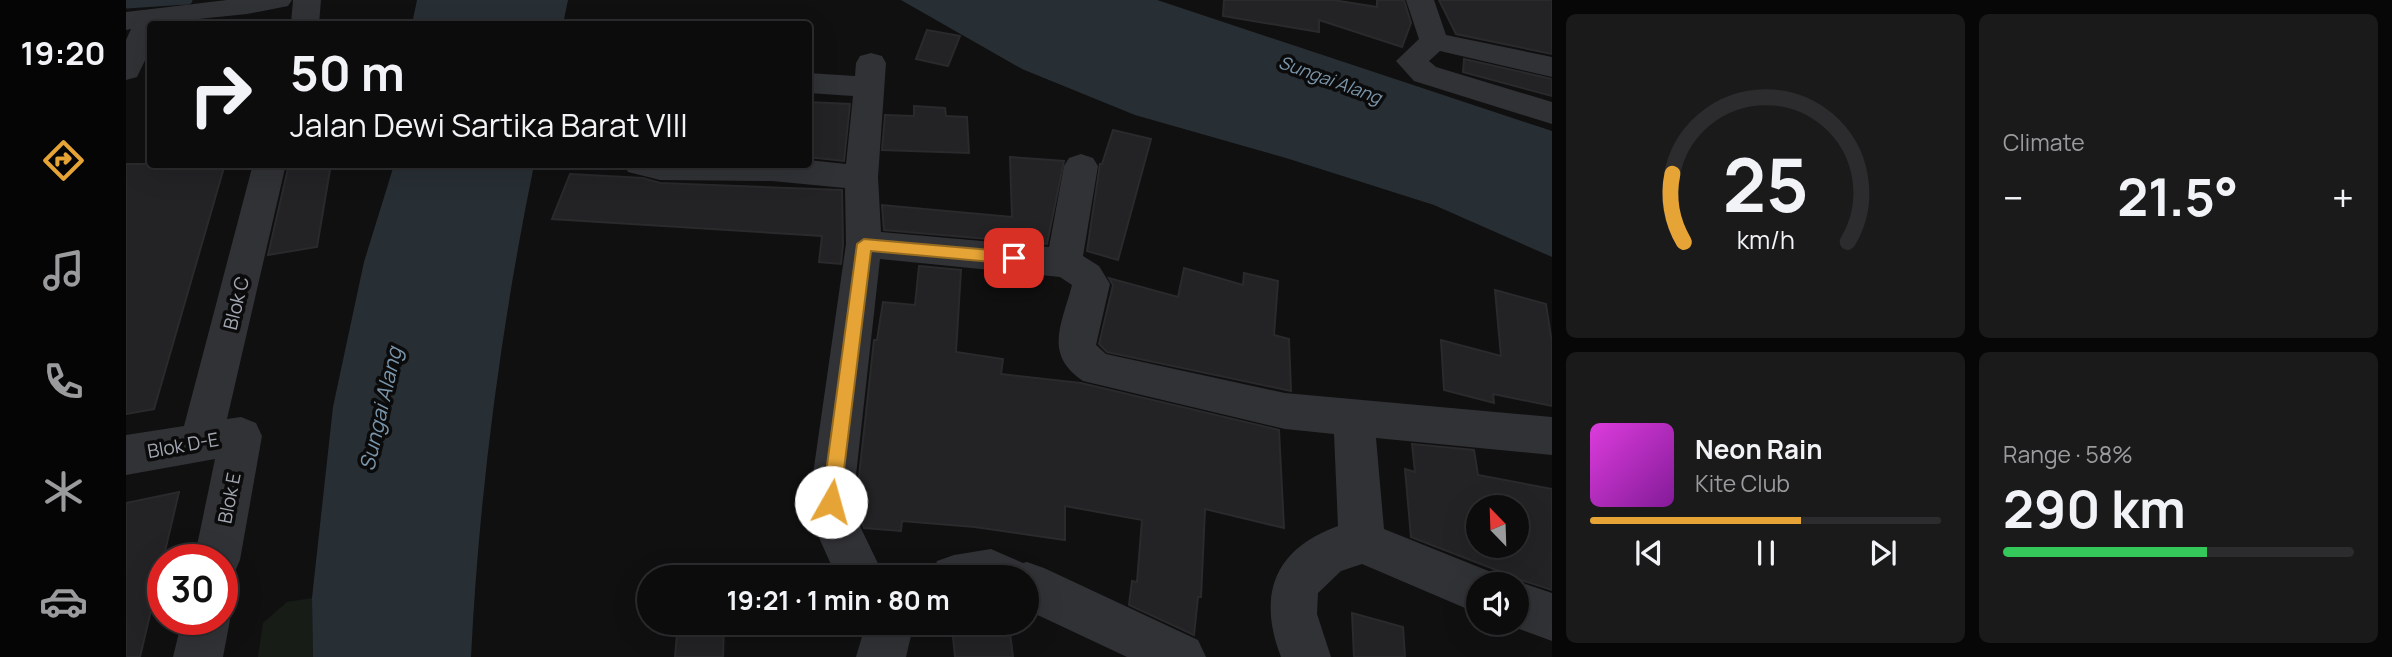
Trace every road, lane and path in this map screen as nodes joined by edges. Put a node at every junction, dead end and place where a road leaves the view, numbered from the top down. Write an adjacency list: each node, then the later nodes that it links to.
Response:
1 (278, 0): 4 (street)
2 (307, 0): 5 (street)
3 (1413, 2): 6 (street)
4 (139, 20): 8 (street)
5 (304, 21)
6 (1434, 41): 7 (street); 10 (street)
7 (1552, 66)
8 (126, 70)
9 (812, 82): 14 (street)
10 (1552, 113)
11 (1081, 166): 16 (street)
12 (269, 168): 19 (street, Blok C)
13 (660, 168): 14 (street)
14 (861, 177): 15 (street)
15 (864, 244): 16 (street); 23 (street)
16 (1064, 263): 17 (street)
17 (1354, 417): 18 (street); 21 (street)
18 (1552, 436)
19 (221, 439): 20 (street, Blok D-E); 22 (street, Blok E)
20 (126, 455)
21 (1362, 542): 24 (street); 33 (street)
22 (218, 544)
23 (856, 565)
24 (1466, 586)
25 (1039, 591): 32 (street)
26 (1529, 609): 27 (street)
27 (1552, 617)
28 (203, 635): 30 (street)
29 (887, 635): 31 (street)
30 (198, 657)
31 (881, 657)
32 (1181, 657)
33 (1306, 657)

